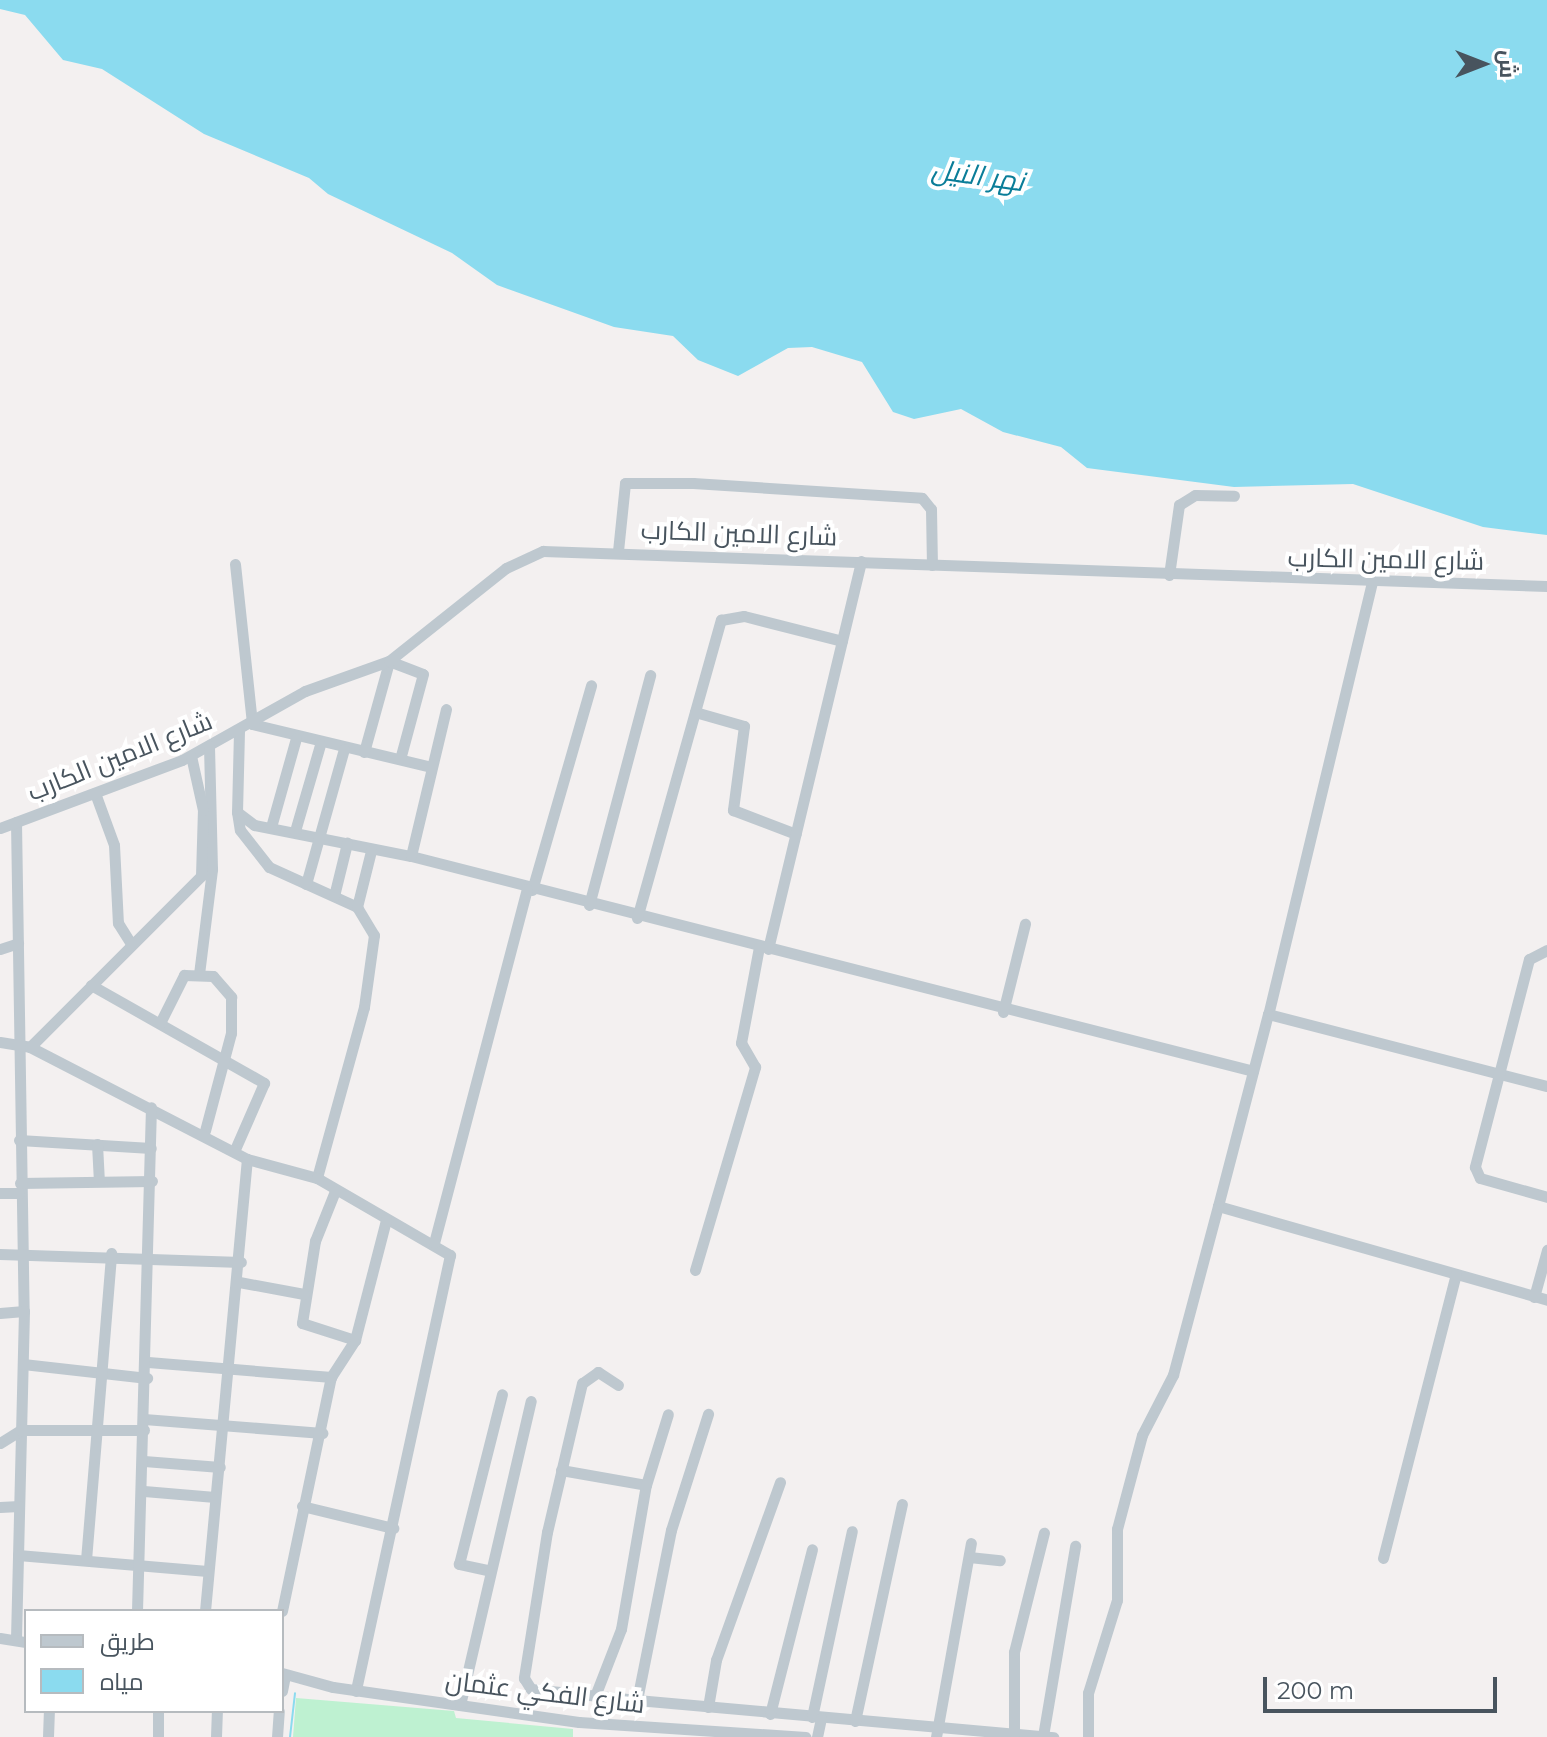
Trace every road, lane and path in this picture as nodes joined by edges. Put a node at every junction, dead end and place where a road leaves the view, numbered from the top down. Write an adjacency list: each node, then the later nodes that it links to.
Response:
1 (1234, 496): 6 (street)
2 (618, 551): 3 (street, شارع الامين الكارب); 5 (street); 10 (street, شارع الامين الكارب)
3 (861, 561): 5 (street, شارع الامين الكارب); 9 (street)
4 (235, 564): 15 (street)
5 (932, 565): 6 (street, شارع الامين الكارب)
6 (1169, 575): 7 (street, شارع الامين الكارب)
7 (1372, 582): 8 (street, شارع الامين الكارب); 51 (street)
8 (1547, 586)
9 (842, 641): 14 (street); 31 (street)
10 (389, 662): 15 (street, شارع الامين الكارب); 21 (street); 23 (street)
11 (650, 675): 39 (street)
12 (591, 685): 37 (street)
13 (446, 709): 24 (street)
14 (695, 712): 31 (street); 41 (street)
15 (252, 724): 16 (street, شارع الامين الكارب); 17 (street)
16 (239, 731): 19 (street, شارع الامين الكارب); 26 (street)
17 (296, 738): 18 (street); 28 (street)
18 (320, 745): 20 (street); 30 (street)
19 (209, 746): 22 (street, شارع الامين الكارب); 48 (street)
20 (344, 749): 21 (street); 32 (street)
21 (364, 752): 23 (street)
22 (191, 756): 25 (street, شارع الامين الكارب); 44 (street)
23 (400, 759): 24 (street)
24 (431, 767): 35 (street)
25 (95, 793): 27 (street, شارع الامين الكارب); 44 (street)
26 (237, 812): 28 (street); 36 (street)
27 (16, 822): 29 (street, شارع الامين الكارب); 43 (street)
28 (271, 827): 30 (street)
29 (0, 828)
30 (295, 831): 32 (street)
31 (796, 834): 45 (street)
32 (320, 836): 33 (street); 36 (street)
33 (347, 843): 34 (street); 38 (street)
34 (371, 851): 35 (street); 40 (street)
35 (411, 856): 37 (street)
36 (306, 884): 38 (street)
37 (530, 890): 39 (street); 75 (street)
38 (334, 896): 40 (street)
39 (589, 905): 41 (street)
40 (357, 907): 66 (street)
41 (637, 918): 45 (street)
42 (1025, 924): 50 (street)
43 (18, 943): 46 (street); 54 (street)
44 (131, 944): 49 (street)
45 (764, 948): 50 (street); 82 (street)
46 (0, 949)
47 (1547, 950): 57 (street)
48 (199, 974): 52 (street); 55 (street)
49 (91, 985): 52 (street); 54 (street)
50 (1003, 1012): 56 (street)
51 (1268, 1014): 56 (street); 57 (street)
52 (160, 1023): 55 (street)
53 (0, 1042): 54 (street)
54 (25, 1045): 59 (street); 61 (street)
55 (222, 1057): 60 (street); 63 (street)
56 (1253, 1071): 73 (street)
57 (1497, 1073): 58 (street); 72 (street)
58 (1547, 1086)
59 (151, 1107): 60 (street); 64 (street)
60 (205, 1131): 63 (street)
61 (19, 1140): 62 (street); 69 (street)
62 (97, 1144): 64 (street); 67 (street)
63 (236, 1147): 65 (street)
64 (151, 1148): 68 (street)
65 (247, 1159): 66 (street); 81 (street)
66 (317, 1178): 70 (street)
67 (99, 1181): 68 (street); 69 (street)
68 (152, 1181): 80 (street)
69 (20, 1188): 71 (street); 77 (street)
70 (335, 1191): 74 (street); 85 (street)
71 (0, 1193)
72 (1547, 1197)
73 (1218, 1206): 83 (street); 166 (street)
74 (386, 1220): 75 (street); 90 (street)
75 (434, 1243): 119 (street)
76 (1547, 1250): 86 (street)
77 (22, 1253): 78 (street); 79 (street); 88 (street)
78 (111, 1253): 80 (street); 94 (street)
79 (0, 1254)
80 (152, 1256): 81 (street); 91 (street)
81 (241, 1262): 84 (street)
82 (695, 1270)
83 (1456, 1274): 86 (street); 127 (street)
84 (239, 1282): 85 (street); 93 (street)
85 (304, 1294): 90 (street)
86 (1534, 1297): 87 (street)
87 (1547, 1300)
88 (24, 1311): 89 (street); 92 (street)
89 (0, 1313)
90 (355, 1340): 95 (street)
91 (148, 1362): 93 (street); 96 (street)
92 (23, 1364): 94 (street); 105 (street)
93 (229, 1369): 95 (street); 103 (street)
94 (99, 1374): 96 (street); 104 (street)
95 (331, 1377): 106 (street)
96 (147, 1378): 102 (street)
97 (618, 1385): 110 (street)
98 (502, 1394): 131 (street)
99 (531, 1401): 131 (street)
100 (668, 1414): 112 (street)
101 (708, 1414): 141 (street)
102 (144, 1425): 103 (street); 104 (street); 108 (street)
103 (224, 1426): 106 (street); 109 (street)
104 (92, 1429): 105 (street); 128 (street)
105 (21, 1430): 107 (street); 116 (street)
106 (322, 1433): 117 (street)
107 (0, 1443)
108 (144, 1461): 109 (street); 113 (street)
109 (220, 1467): 114 (street)
110 (561, 1470): 112 (street); 140 (street)
111 (780, 1482): 143 (street)
112 (646, 1485): 140 (street)
113 (144, 1491): 114 (street); 130 (street)
114 (215, 1497): 132 (street)
115 (902, 1504): 150 (street)
116 (19, 1506): 118 (street); 125 (street)
117 (302, 1506): 119 (street); 135 (street)
118 (0, 1507)
119 (393, 1528): 139 (street)
120 (852, 1531): 149 (street)
121 (1044, 1533): 155 (street)
122 (971, 1543): 126 (street)
123 (1075, 1546): 158 (street)
124 (812, 1549): 148 (street)
125 (18, 1555): 128 (street); 137 (street)
126 (969, 1557): 129 (street); 153 (street)
127 (1383, 1558)
128 (86, 1560): 130 (street)
129 (1000, 1560)
130 (140, 1565): 132 (street); 133 (street)
131 (487, 1570): 142 (street)
132 (207, 1571): 134 (street)
133 (137, 1609)
134 (205, 1609)
135 (282, 1609)
136 (0, 1638): 137 (street)
137 (21, 1641)
138 (284, 1674): 139 (street, شارع الفكي عثمان)
139 (356, 1691): 142 (street, شارع الفكي عثمان)
140 (595, 1696): 141 (street)
141 (637, 1700): 143 (street)
142 (460, 1705): 151 (street, شارع الفكي عثمان)
143 (708, 1707): 148 (street)
144 (49, 1713): 159 (street)
145 (158, 1713): 160 (street)
146 (217, 1713): 157 (street)
147 (279, 1713): 161 (street)
148 (770, 1714): 149 (street)
149 (816, 1718): 150 (street); 164 (street)
150 (855, 1721): 153 (street)
151 (579, 1722): 152 (street, شارع الفكي عثمان); 162 (street)
152 (624, 1732): 154 (street, شارع الفكي عثمان)
153 (937, 1732): 155 (street)
154 (660, 1733): 156 (street, شارع الفكي عثمان)
155 (1014, 1733): 158 (street)
156 (743, 1735): 163 (street, شارع الفكي عثمان)
157 (214, 1736)
158 (1043, 1736): 165 (street)
159 (48, 1737)
160 (158, 1737)
161 (277, 1737)
162 (579, 1737)
163 (806, 1737)
164 (817, 1737)
165 (1053, 1737)
166 (1088, 1737)

